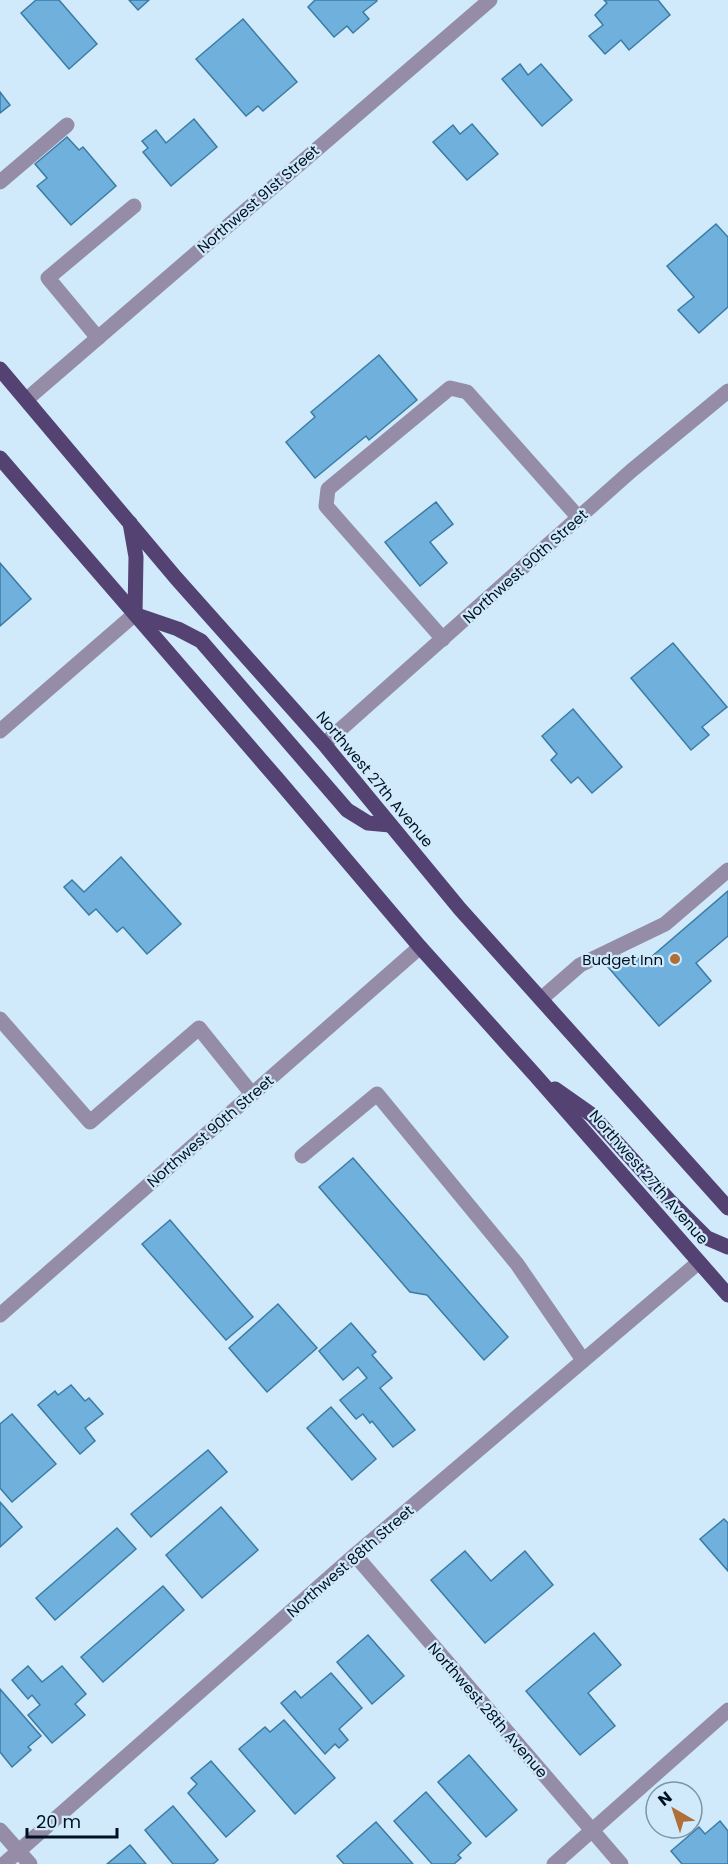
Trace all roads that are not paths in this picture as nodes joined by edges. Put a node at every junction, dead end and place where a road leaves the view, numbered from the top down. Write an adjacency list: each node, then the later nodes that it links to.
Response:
1 (490, 0): 5 (street, Northwest 91st Street)
2 (67, 125): 3 (street)
3 (0, 183)
4 (134, 206): 5 (street)
5 (98, 338): 8 (street, Northwest 91st Street)
6 (0, 369): 8 (main road, Northwest 27th Avenue)
7 (728, 391): 10 (street, Northwest 90th Street)
8 (27, 399): 11 (main road, Northwest 27th Avenue)
9 (0, 458): 12 (main road, Northwest 27th Avenue)
10 (579, 518): 13 (street, Northwest 90th Street); 13 (street)
11 (130, 523): 12 (main road); 15 (main road, Northwest 27th Avenue)
12 (135, 614): 14 (street); 16 (main road); 18 (main road, Northwest 27th Avenue)
13 (443, 639): 15 (street, Northwest 90th Street)
14 (0, 731)
15 (324, 744): 16 (main road, Northwest 27th Avenue)
16 (390, 825): 19 (main road, Northwest 27th Avenue)
17 (728, 870): 19 (street)
18 (420, 947): 21 (main road, Northwest 27th Avenue); 22 (street, Northwest 90th Street)
19 (541, 999): 24 (main road, Northwest 27th Avenue)
20 (0, 1019): 22 (street)
21 (535, 1075): 25 (main road); 26 (main road, Northwest 27th Avenue)
22 (252, 1094): 28 (street, Northwest 90th Street)
23 (302, 1156): 29 (street)
24 (728, 1208)
25 (728, 1247)
26 (699, 1262): 27 (main road, Northwest 27th Avenue); 29 (street, Northwest 88th Street)
27 (728, 1295)
28 (0, 1315)
29 (583, 1360): 30 (street, Northwest 88th Street)
30 (356, 1555): 33 (street, Northwest 28th Avenue); 34 (street, Northwest 88th Street)
31 (728, 1710): 33 (street)
32 (0, 1830): 34 (street)
33 (592, 1830): 37 (street); 38 (street, Northwest 28th Avenue)
34 (19, 1851): 35 (street, Northwest 88th Street); 36 (street)
35 (4, 1864)
36 (30, 1864)
37 (554, 1864)
38 (621, 1864)

